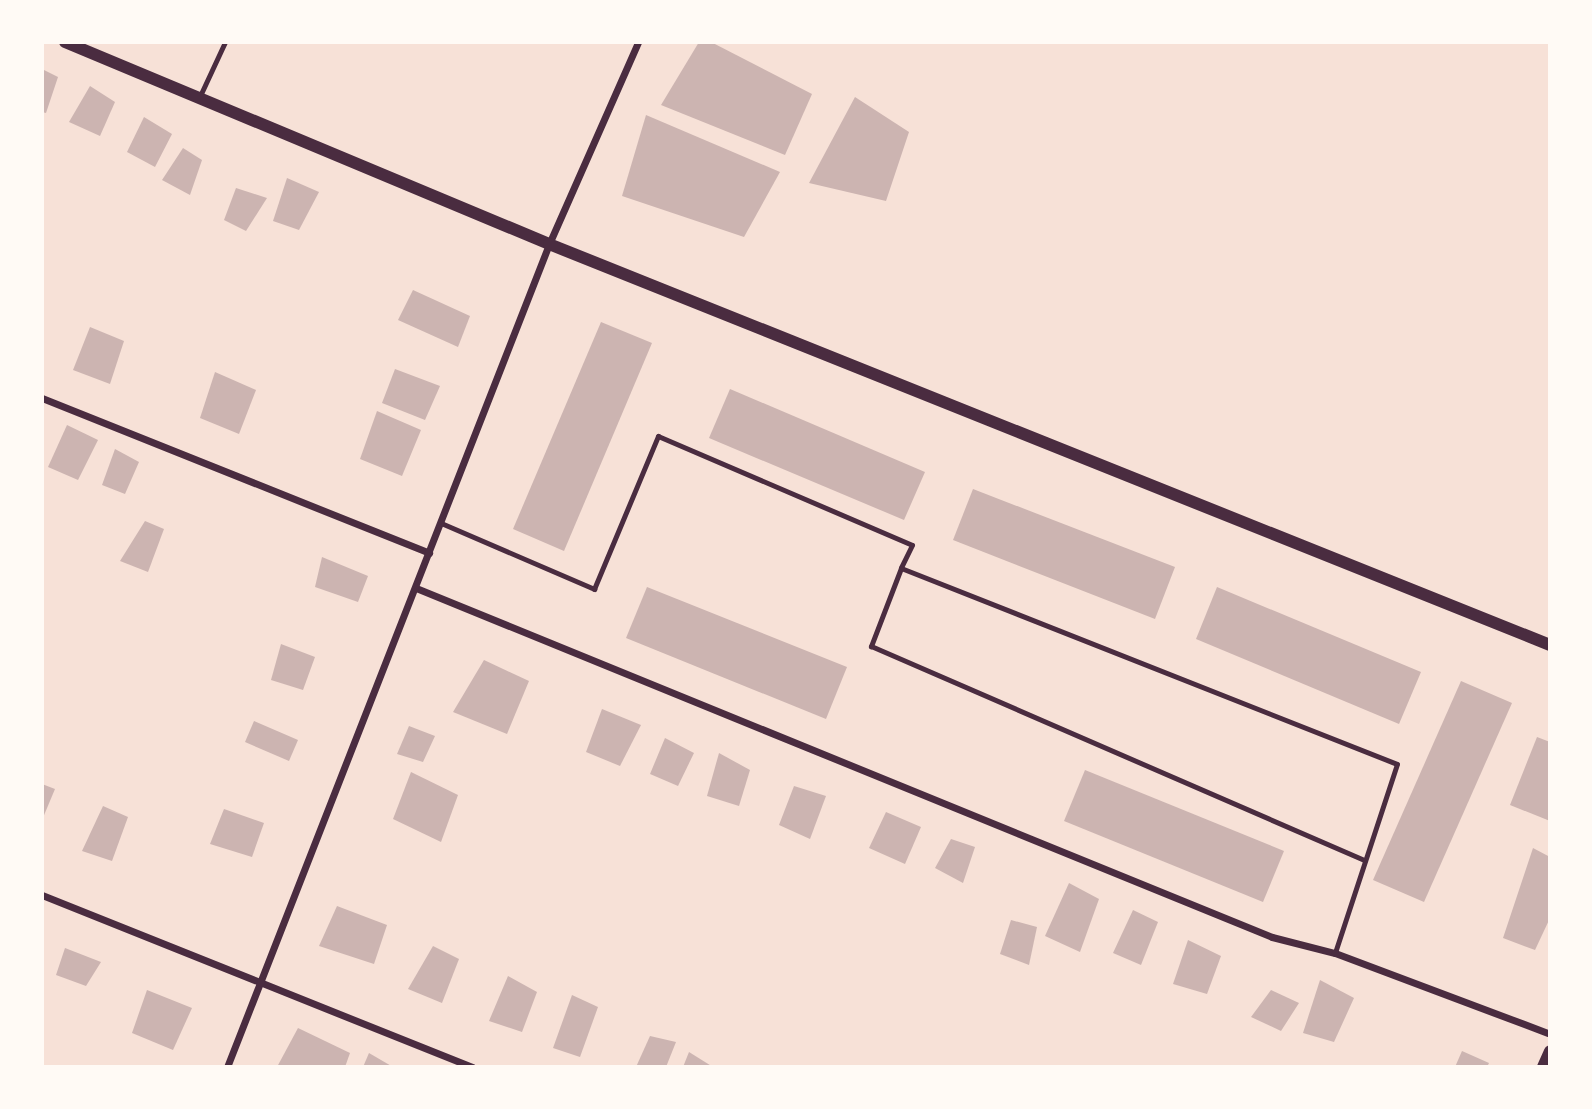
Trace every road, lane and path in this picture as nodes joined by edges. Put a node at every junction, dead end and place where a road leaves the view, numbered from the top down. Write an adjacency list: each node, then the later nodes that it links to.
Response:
1 (65, 42): 4 (street)
2 (225, 42): 4 (lane)
3 (638, 42): 5 (street)
4 (200, 98): 5 (street)
5 (549, 244): 7 (street); 11 (street)
6 (42, 398): 8 (street)
7 (441, 523): 8 (street); 9 (lane)
8 (429, 553): 10 (street)
9 (901, 568): 12 (lane); 12 (lane)
10 (416, 589): 14 (street); 15 (street)
11 (1550, 645)
12 (1364, 860): 14 (lane)
13 (42, 895): 15 (street)
14 (1335, 953): 16 (street)
15 (258, 981): 18 (street); 19 (street)
16 (1550, 1034)
17 (1550, 1051): 20 (street)
18 (227, 1067)
19 (473, 1067)
20 (1543, 1067)

